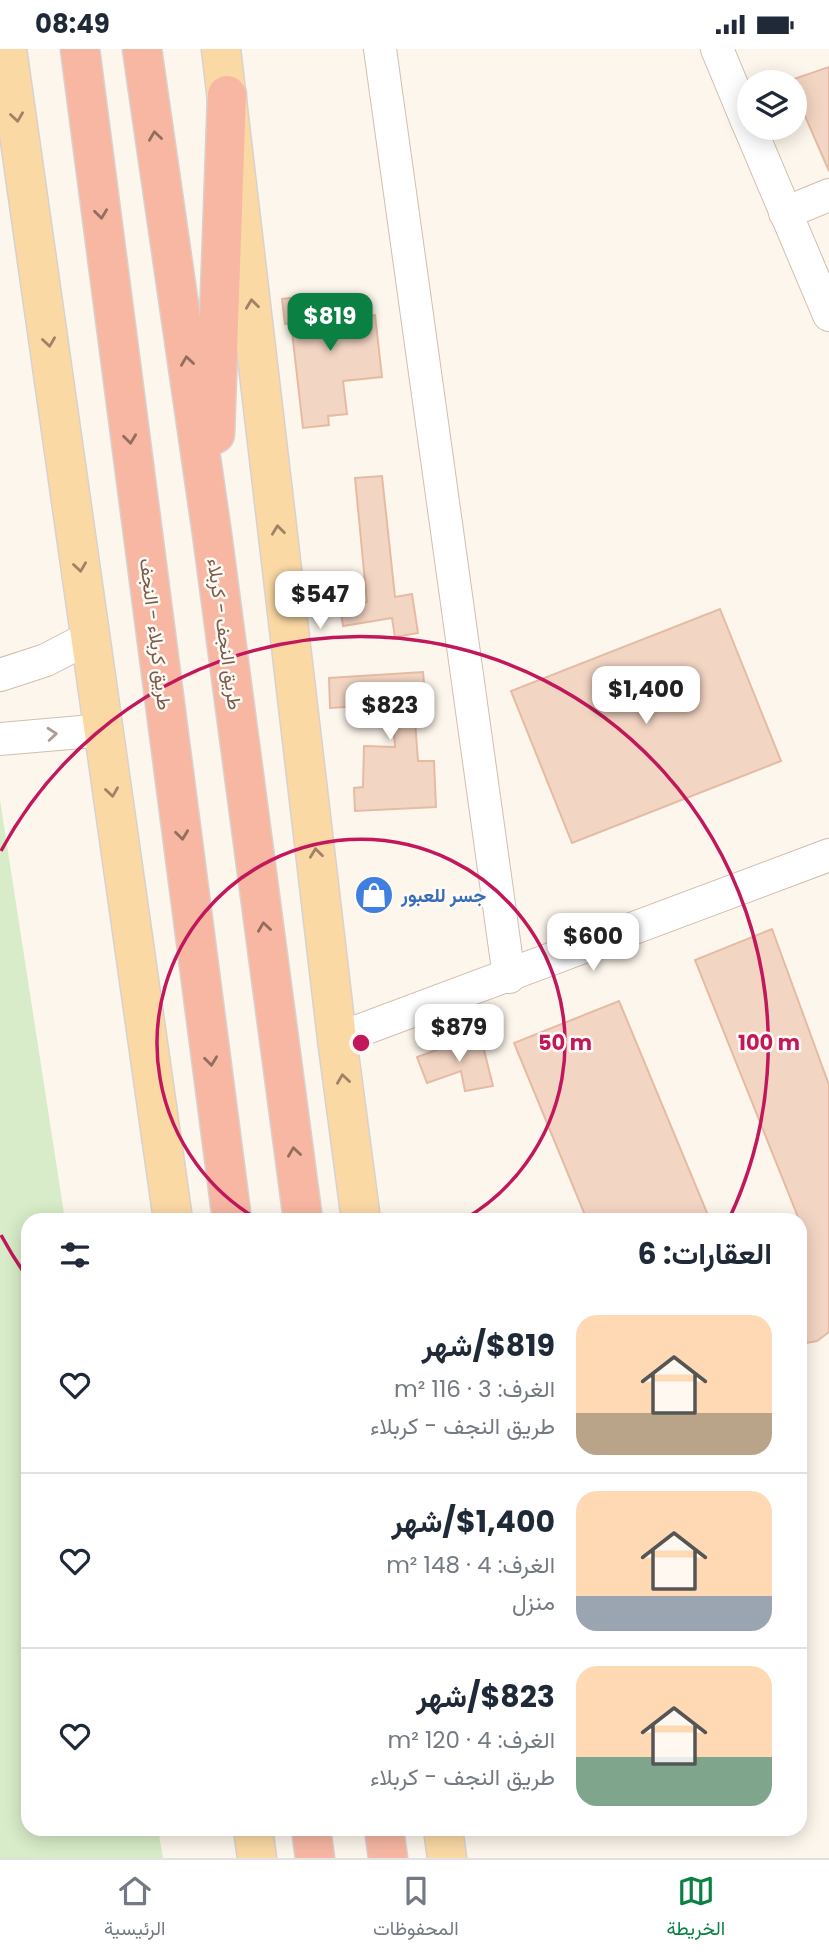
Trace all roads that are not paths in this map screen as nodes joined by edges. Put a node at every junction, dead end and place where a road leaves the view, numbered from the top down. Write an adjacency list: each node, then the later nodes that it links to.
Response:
1 (7, 49): 14 (main road, one-way to 14)
2 (80, 49): 22 (highway, طريق کربلاء - النجف, one-way to 22)
3 (142, 49): 13 (highway, طريق النجف - کربلاء, one-way to 3)
4 (221, 49): 7 (main road)
5 (380, 49): 19 (street)
6 (717, 49): 8 (street)
7 (227, 95): 13 (highway); 20 (main road, one-way to 7)
8 (737, 98)
9 (755, 140): 11 (street)
10 (829, 195): 11 (street)
11 (785, 212): 12 (street)
12 (829, 315)
13 (212, 534): 23 (highway, طريق النجف - کربلاء, one-way to 13)
14 (90, 637): 15 (street); 16 (main road)
15 (0, 675)
16 (104, 730): 17 (street, one-way to 16); 21 (main road, one-way to 21)
17 (0, 739)
18 (827, 863): 19 (street)
19 (509, 977): 20 (street)
20 (337, 1039): 24 (main road, one-way to 20)
21 (172, 1213)
22 (231, 1213)
23 (302, 1213)
24 (360, 1213)
25 (254, 1836): 29 (main road)
26 (312, 1836): 30 (highway)
27 (385, 1836): 31 (highway)
28 (444, 1836): 32 (main road)
29 (257, 1858)
30 (315, 1858)
31 (388, 1858)
32 (447, 1858)

